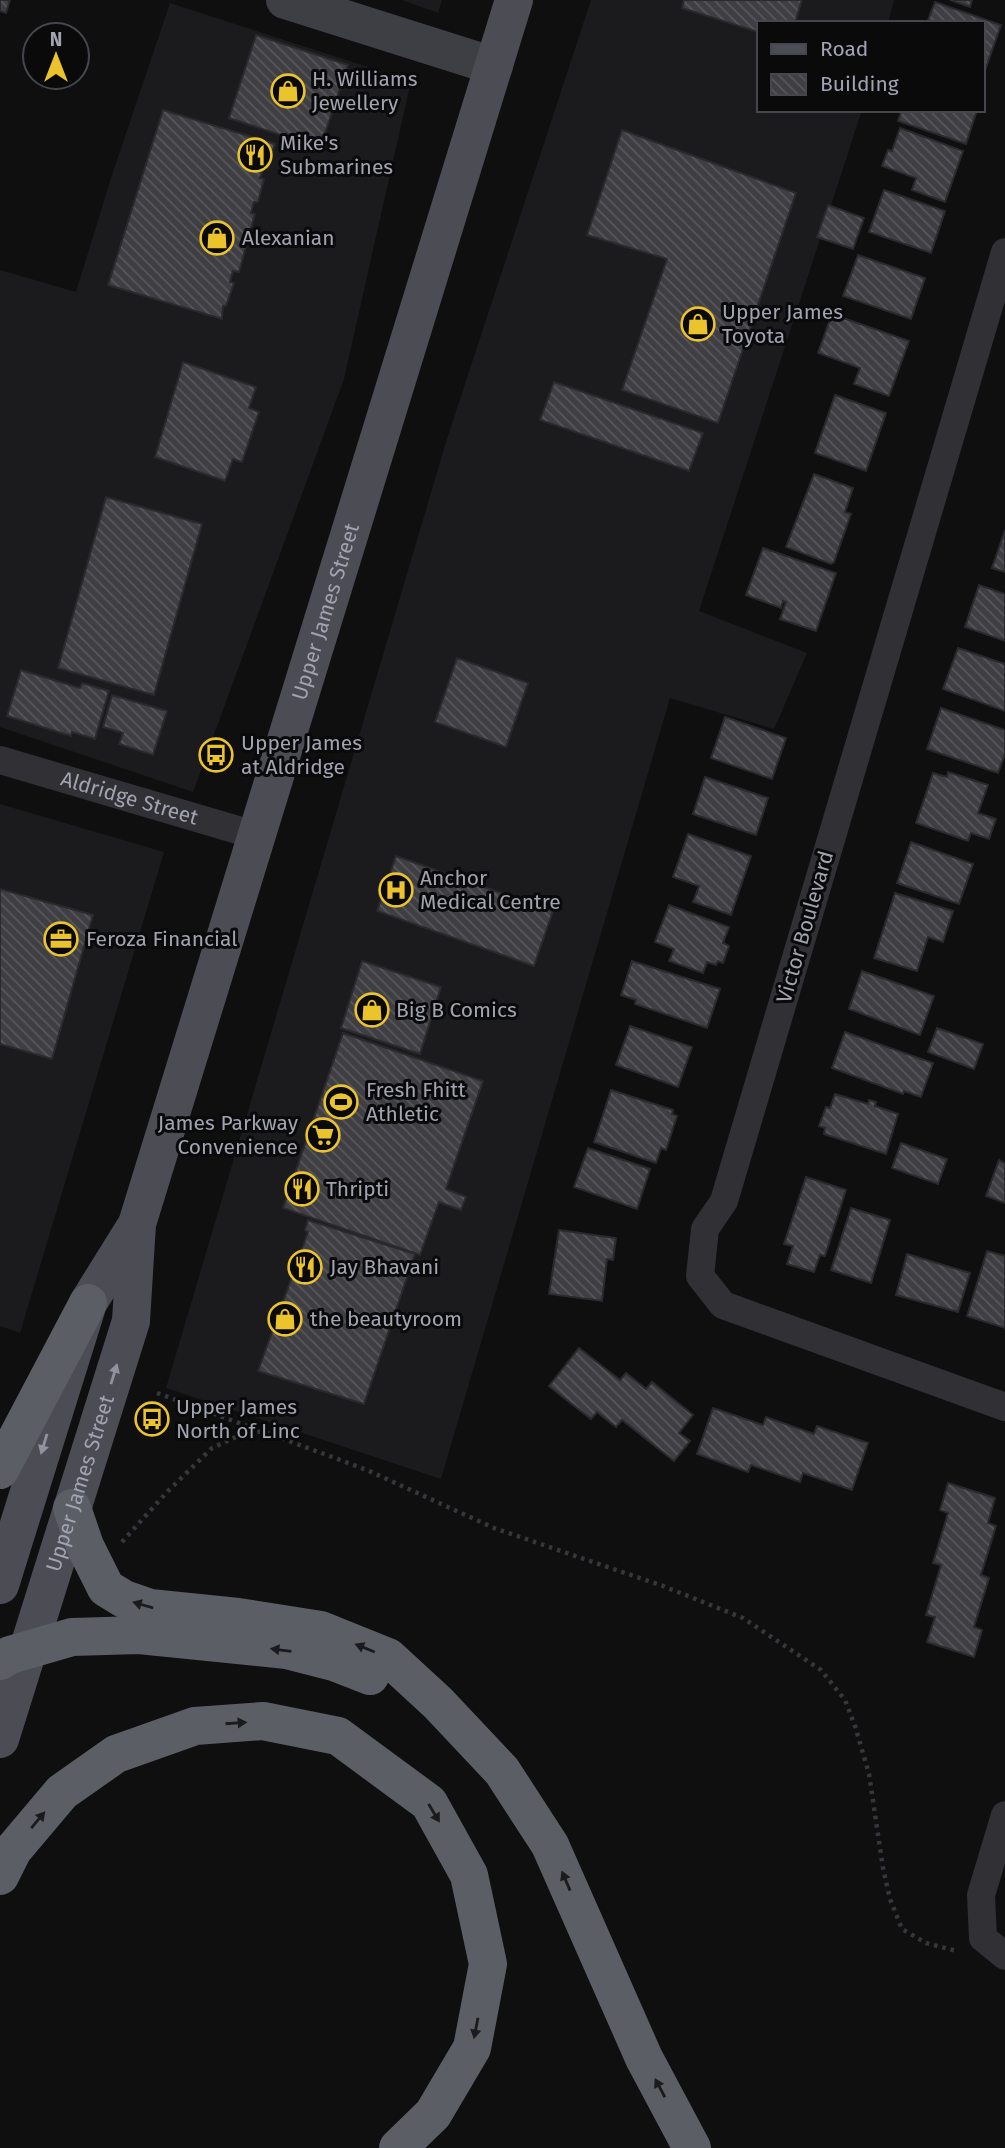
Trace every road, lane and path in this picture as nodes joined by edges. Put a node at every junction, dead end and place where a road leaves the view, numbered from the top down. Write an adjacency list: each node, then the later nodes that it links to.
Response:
1 (285, 0): 3 (street)
2 (514, 0): 3 (main road, Upper James Street)
3 (494, 66): 6 (main road, Upper James Street)
4 (1005, 251): 10 (street, Victor Boulevard)
5 (0, 760): 6 (street, Aldridge Street)
6 (258, 835): 7 (main road, Upper James Street)
7 (137, 1224): 8 (main road, Upper James Street); 13 (main road, Upper James Street, one-way to 7)
8 (88, 1304): 12 (highway); 15 (main road, Upper James Street, one-way to 15)
9 (157, 1393): 11 (path)
10 (1005, 1407)
11 (262, 1431): 14 (path); 21 (path)
12 (0, 1470)
13 (72, 1508): 16 (main road, Upper James Street); 17 (highway, one-way to 13)
14 (121, 1543)
15 (0, 1585)
16 (14, 1655): 17 (highway, one-way to 16); 18 (main road, Upper James Street)
17 (438, 1703): 24 (highway, one-way to 17)
18 (0, 1739)
19 (1005, 1815): 21 (street)
20 (0, 1876): 23 (highway, one-way to 23)
21 (983, 1938): 22 (street)
22 (1005, 1956)
23 (398, 2148)
24 (692, 2148)

